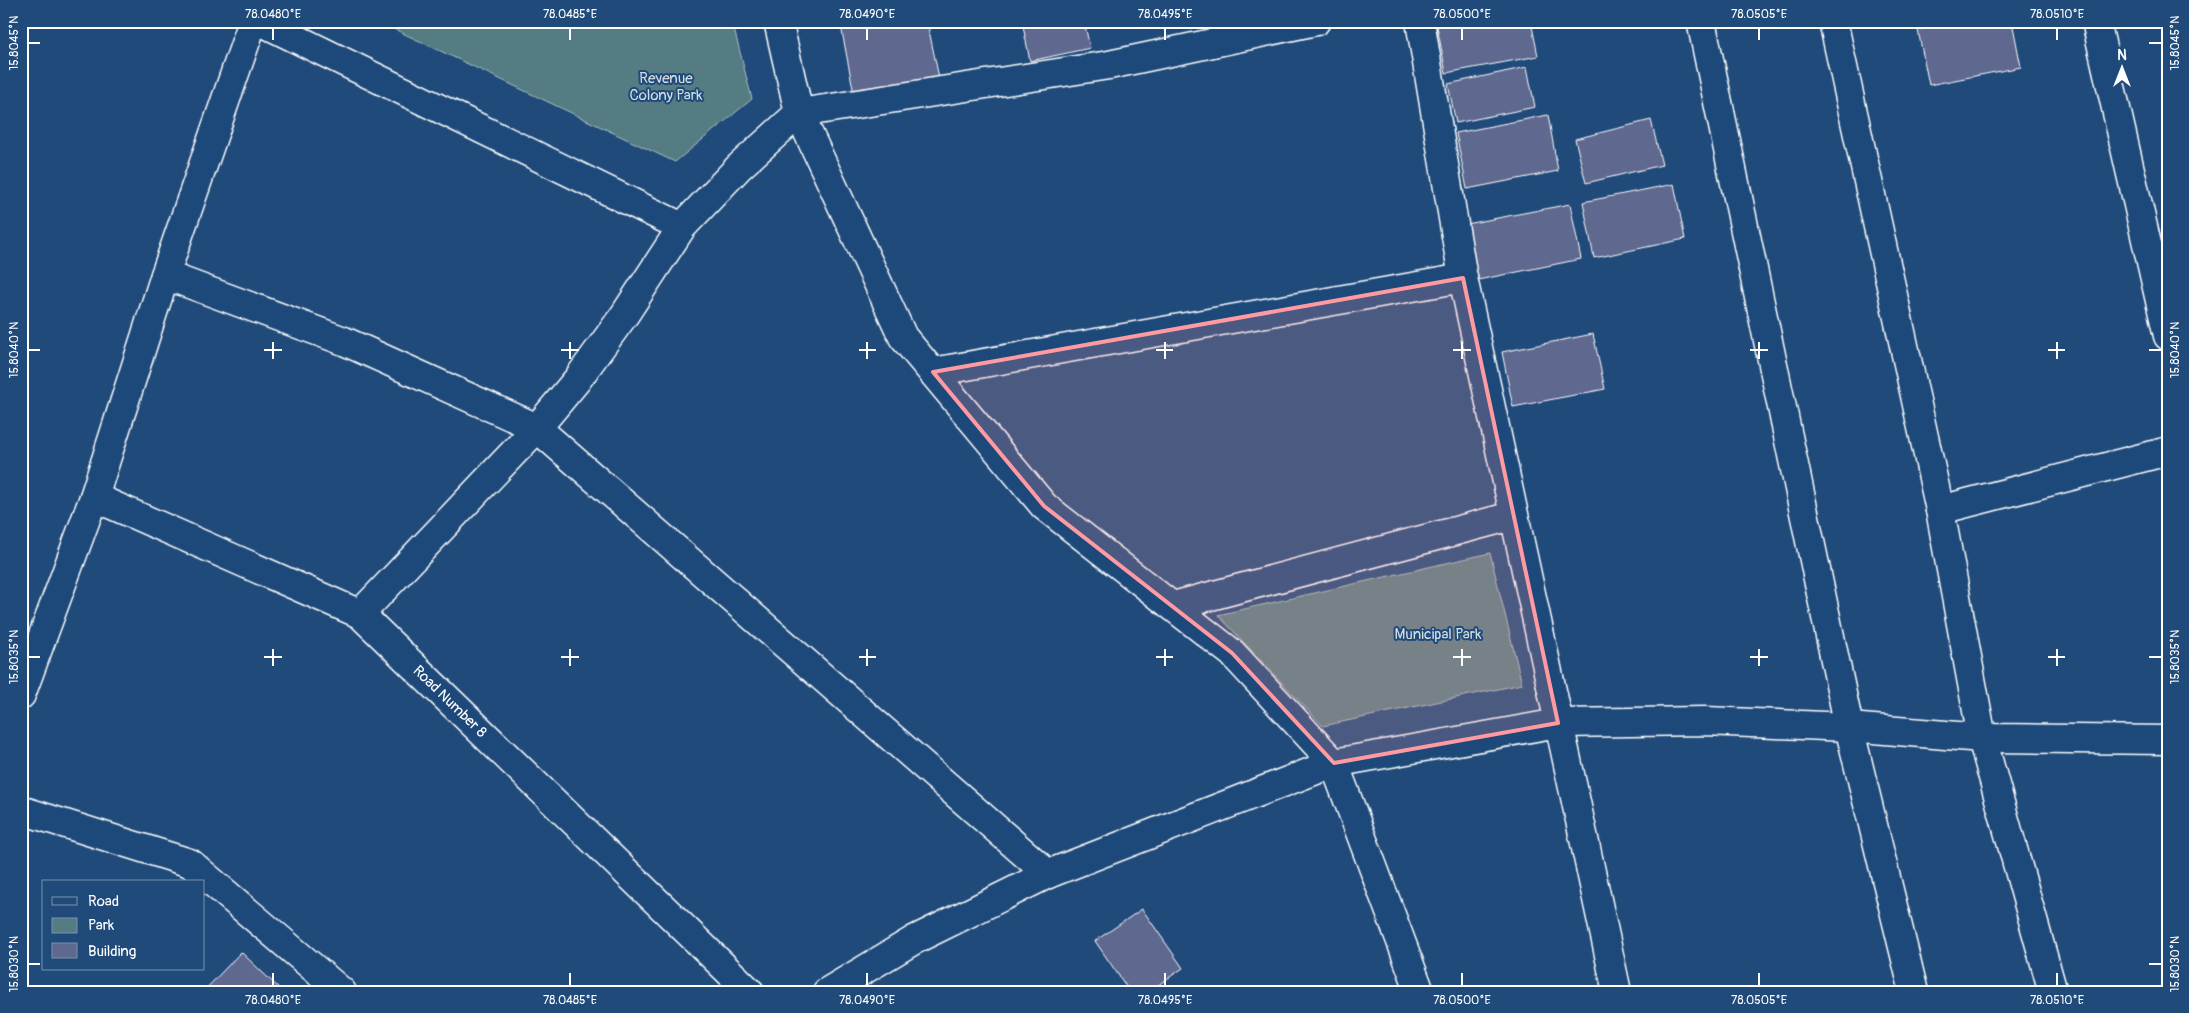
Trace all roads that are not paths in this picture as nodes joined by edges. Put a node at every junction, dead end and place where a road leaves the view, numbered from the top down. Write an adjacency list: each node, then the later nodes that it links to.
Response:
1 (253, 21): 11 (street)
2 (260, 21): 10 (street)
3 (778, 21): 9 (street)
4 (1316, 21): 9 (street)
5 (1420, 21): 12 (street)
6 (1701, 21): 24 (street)
7 (1833, 21): 18 (street)
8 (2096, 21): 13 (street)
9 (799, 113): 10 (street); 14 (street)
10 (682, 227): 15 (street)
11 (165, 275): 15 (street); 17 (street)
12 (1462, 278): 14 (street); 19 (street)
13 (2168, 336)
14 (933, 372): 20 (street)
15 (537, 428): 21 (street); 29 (street)
16 (2168, 451): 18 (street)
17 (94, 496): 21 (street, Road Number 8); 22 (street)
18 (1940, 510): 25 (street)
19 (1512, 516): 20 (street); 23 (street)
20 (1173, 606): 27 (street)
21 (360, 614): 32 (street, Road Number 8)
22 (21, 695)
23 (1558, 723): 24 (street); 27 (street); 30 (street)
24 (1849, 727): 25 (street); 35 (street)
25 (1982, 738): 26 (street); 36 (street)
26 (2168, 740)
27 (1334, 763): 29 (street); 34 (street)
28 (21, 810): 31 (street)
29 (1048, 874): 33 (street)
30 (1613, 991)
31 (342, 992)
32 (750, 992)
33 (827, 992)
34 (1420, 992)
35 (1914, 992)
36 (2053, 992)

